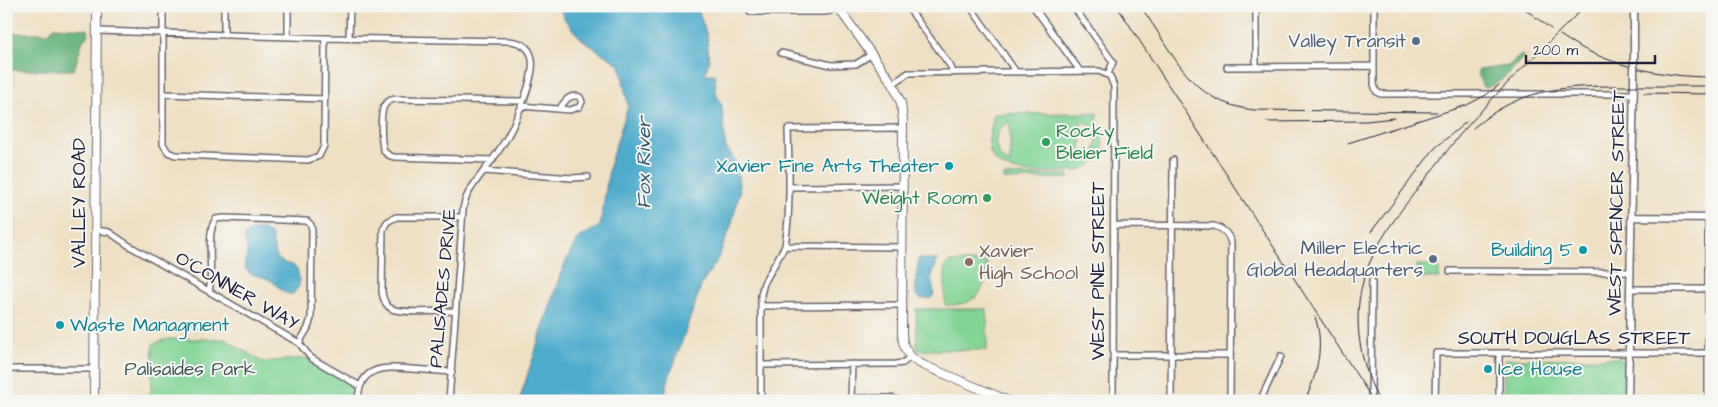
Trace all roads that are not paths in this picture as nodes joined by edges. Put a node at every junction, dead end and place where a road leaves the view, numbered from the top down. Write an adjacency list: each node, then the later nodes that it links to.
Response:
1 (97, 6): 16 (main road, VALLEY ROAD)
2 (163, 6): 17 (street)
3 (224, 6): 18 (street)
4 (288, 6): 19 (street)
5 (350, 6): 21 (street)
6 (851, 6): 14 (street)
7 (907, 6): 29 (street)
8 (971, 6): 28 (street)
9 (1033, 6): 27 (street)
10 (1073, 6): 30 (street)
11 (1256, 6): 26 (street)
12 (1374, 6): 24 (street)
13 (1634, 6): 33 (street, WEST SPENCER STREET, bridge)
14 (838, 8): 15 (street); 23 (main road)
15 (750, 12)
16 (97, 31): 17 (street, PALISADES DRIVE); 49 (main road, VALLEY ROAD)
17 (163, 33): 18 (street, PALISADES DRIVE); 32 (street)
18 (224, 34): 19 (street, PALISADES DRIVE)
19 (288, 37): 20 (street, PALISADES DRIVE)
20 (325, 38): 21 (street, PALISADES DRIVE); 34 (street)
21 (349, 38): 35 (street, PALISADES DRIVE)
22 (782, 53): 23 (street)
23 (872, 54): 31 (main road)
24 (1374, 66): 26 (street); 33 (street)
25 (1227, 67): 26 (street)
26 (1256, 67)
27 (1080, 71): 28 (street); 30 (street)
28 (1016, 72): 29 (street)
29 (953, 73): 31 (street)
30 (1108, 74): 47 (street, WEST PINE STREET)
31 (893, 84): 37 (main road)
32 (163, 94): 34 (street); 34 (street)
33 (1634, 94): 45 (street, WEST SPENCER STREET)
34 (325, 99)
35 (522, 104): 36 (street); 38 (street, PALISADES DRIVE); 38 (street)
36 (560, 108)
37 (903, 128): 42 (main road); 43 (street)
38 (493, 160): 40 (street, PALISADES DRIVE)
39 (1173, 160): 48 (street)
40 (484, 171): 41 (street); 44 (street, PALISADES DRIVE)
41 (588, 177)
42 (902, 186): 43 (street); 51 (main road)
43 (789, 187): 50 (street)
44 (462, 217): 60 (street, PALISADES DRIVE); 60 (street)
45 (1632, 217): 46 (street); 53 (street, WEST SPENCER STREET)
46 (1710, 218): 56 (street)
47 (1114, 226): 48 (street); 65 (street, WEST PINE STREET)
48 (1172, 226): 66 (street); 67 (street)
49 (95, 230): 57 (street, O'CONNER WAY); 73 (main road, VALLEY ROAD)
50 (785, 246): 51 (street); 59 (street)
51 (902, 247): 58 (main road)
52 (1450, 271): 53 (street)
53 (1631, 272): 55 (street, WEST SPENCER STREET)
54 (1372, 281): 89 (street)
55 (1630, 289): 56 (street); 64 (street, WEST SPENCER STREET)
56 (1710, 289): 63 (street)
57 (209, 292): 61 (street, O'CONNER WAY); 61 (street)
58 (902, 305): 59 (street); 69 (main road)
59 (761, 306): 71 (street)
60 (455, 312): 74 (street, PALISADES DRIVE)
61 (299, 343): 75 (street, O'CONNER WAY)
62 (1499, 353): 64 (street, SOUTH DOUGLAS STREET); 90 (street, SOUTH DOUGLAS STREET); 91 (street)
63 (1710, 353): 64 (street, SOUTH DOUGLAS STREET); 93 (street)
64 (1629, 354): 92 (street, WEST SPENCER STREET)
65 (1113, 355): 66 (street); 85 (street, WEST PINE STREET)
66 (1172, 355): 67 (street); 86 (street)
67 (1230, 355): 87 (street)
68 (1281, 356): 88 (street)
69 (910, 357): 70 (street); 76 (main road)
70 (852, 364): 71 (street); 77 (street)
71 (761, 365): 81 (street)
72 (6, 369): 73 (street)
73 (94, 369): 78 (main road, VALLEY ROAD)
74 (452, 372): 75 (street); 80 (street, PALISADES DRIVE)
75 (360, 386): 79 (street)
76 (985, 391): 83 (street); 84 (main road)
77 (852, 399): 82 (street)
78 (94, 401)
79 (358, 401)
80 (449, 401)
81 (761, 401)
82 (901, 401)
83 (983, 401)
84 (1009, 401)
85 (1112, 401)
86 (1172, 401)
87 (1230, 401)
88 (1260, 401)
89 (1371, 401)
90 (1435, 401)
91 (1499, 401)
92 (1628, 401)
93 (1708, 401)

